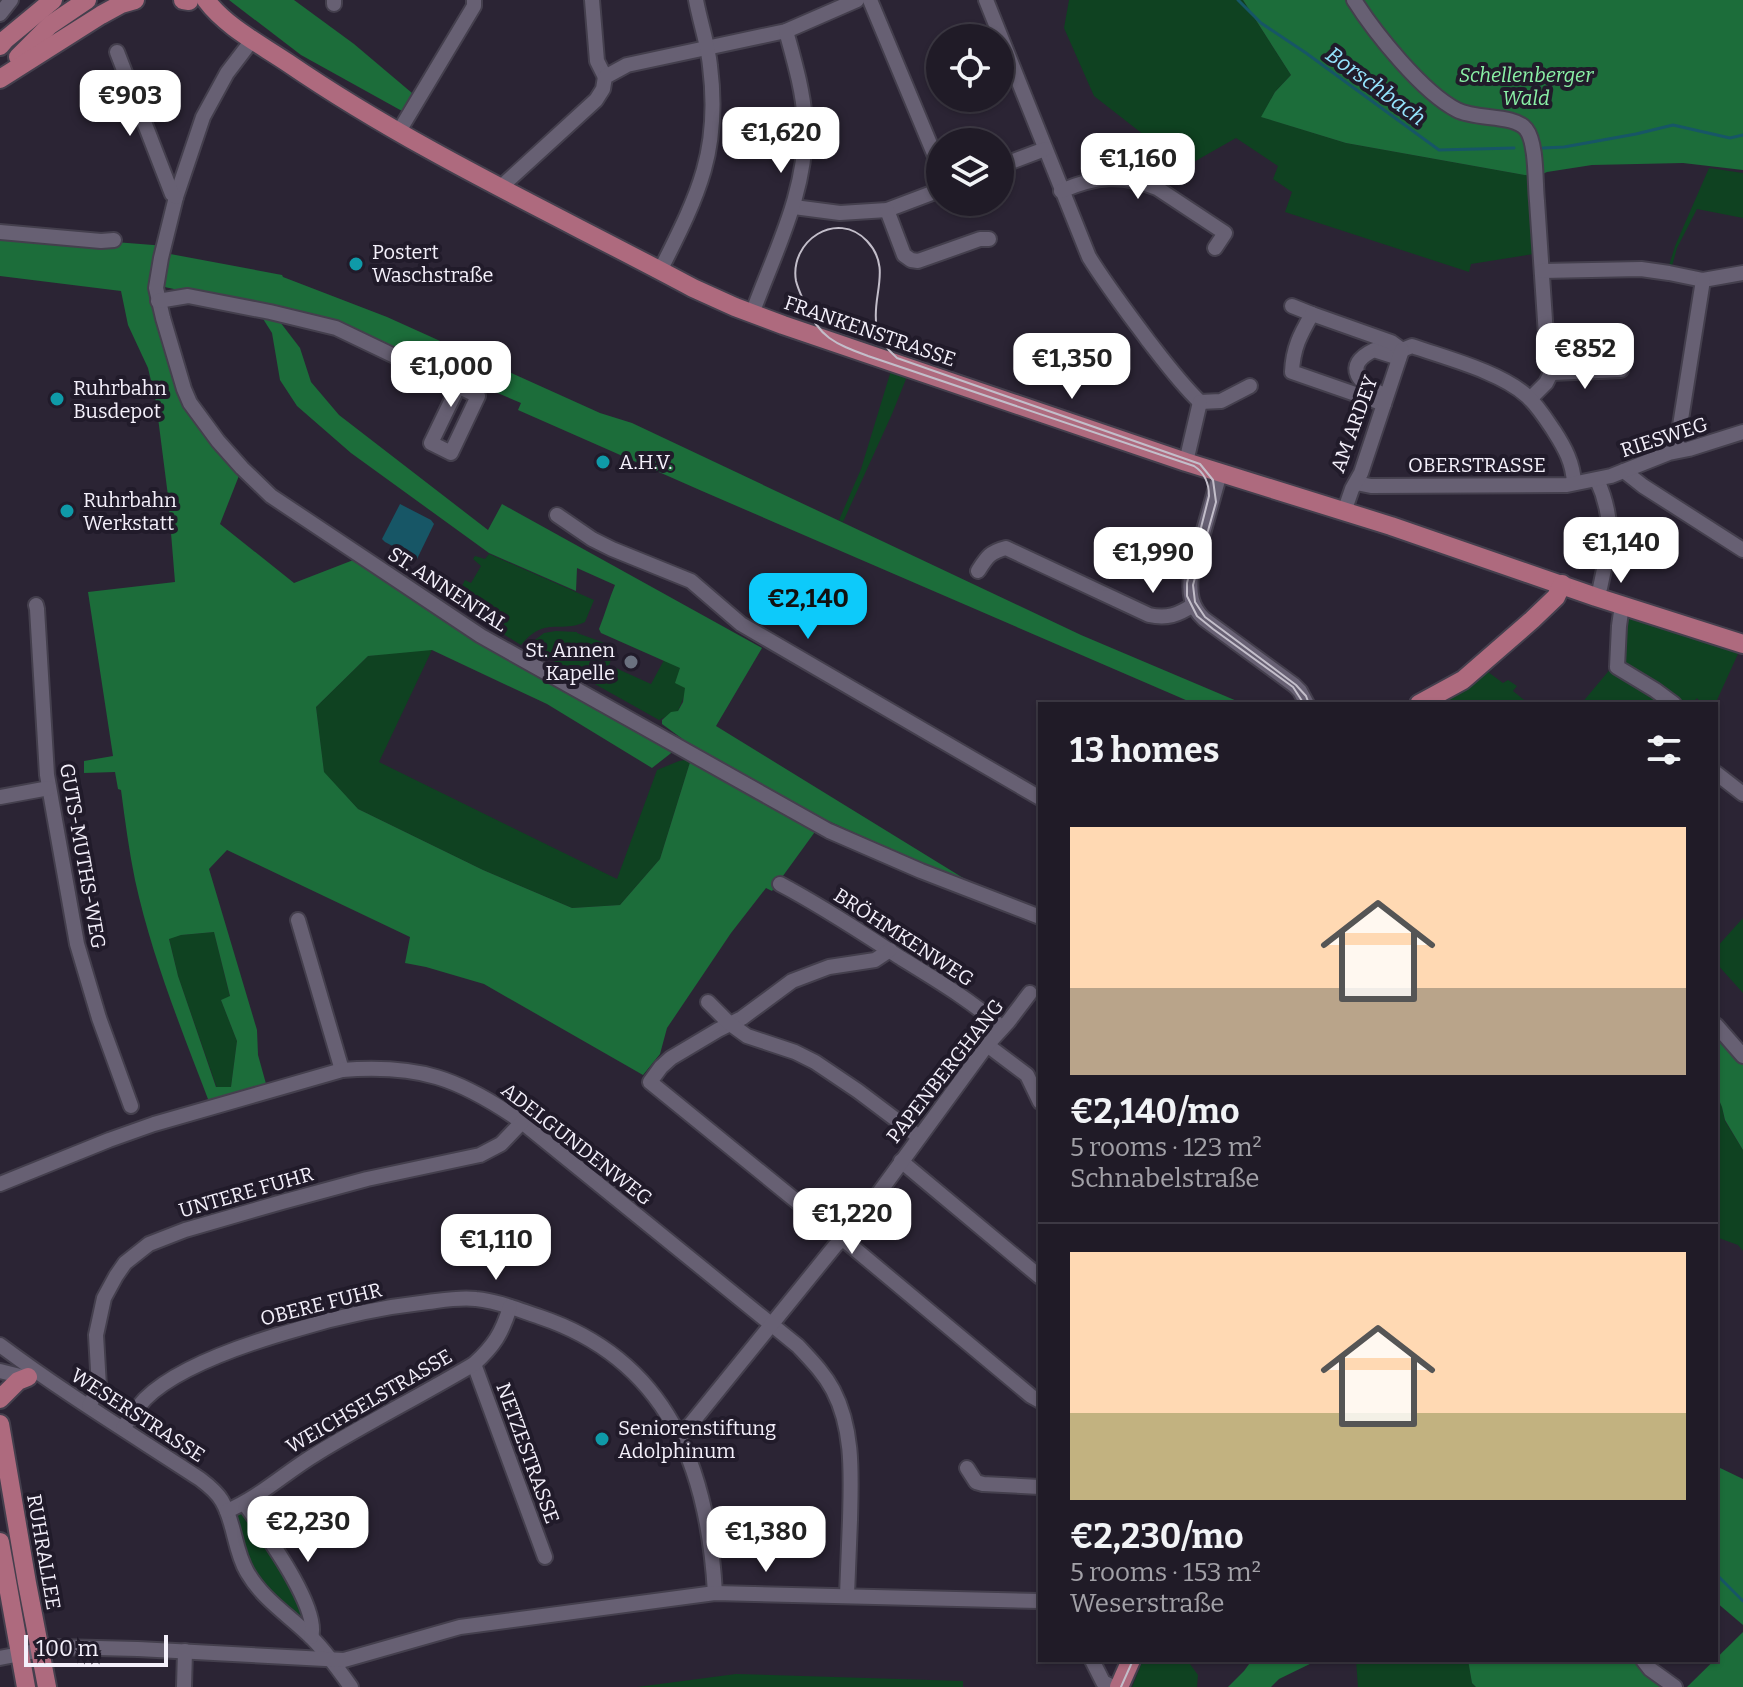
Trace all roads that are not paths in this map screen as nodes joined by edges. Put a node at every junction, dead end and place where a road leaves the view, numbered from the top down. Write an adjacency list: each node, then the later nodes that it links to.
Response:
1 (11, 0): 14 (street)
2 (53, 0): 17 (main road)
3 (87, 0): 21 (main road)
4 (135, 0): 21 (main road)
5 (187, 0): 13 (main road, FRANKENSTRASSE)
6 (474, 0): 22 (street)
7 (592, 0): 20 (street)
8 (696, 0): 18 (street)
9 (857, 0): 15 (street)
10 (870, 0): 23 (street)
11 (986, 0): 24 (street)
12 (1354, 0): 37 (street)
13 (210, 6): 16 (main road, FRANKENSTRASSE)
14 (0, 14)
15 (786, 31): 18 (street); 30 (street)
16 (253, 39): 22 (main road, FRANKENSTRASSE); 29 (street, ST. ANNENTAL)
17 (0, 46)
18 (706, 47): 20 (street); 36 (street)
19 (117, 52): 29 (street)
20 (605, 77): 26 (street)
21 (0, 78)
22 (398, 133): 26 (main road, FRANKENSTRASSE)
23 (926, 134)
24 (1045, 149): 25 (street); 27 (street)
25 (1014, 161)
26 (501, 187): 36 (main road, FRANKENSTRASSE)
27 (1061, 191): 35 (street); 51 (street)
28 (926, 195): 31 (street)
29 (176, 197): 40 (street, ST. ANNENTAL)
30 (794, 207): 31 (street); 42 (street)
31 (887, 210): 33 (street)
32 (0, 232): 34 (street)
33 (989, 239)
34 (114, 240)
35 (1215, 248)
36 (660, 271): 42 (main road, FRANKENSTRASSE)
37 (1542, 271): 39 (street); 46 (street)
38 (1743, 273): 39 (street)
39 (1703, 280): 53 (street)
40 (158, 301): 48 (street); 81 (street, ST. ANNENTAL)
41 (1292, 306): 43 (street)
42 (752, 314): 54 (main road, FRANKENSTRASSE)
43 (1312, 314): 44 (street); 50 (street)
44 (1400, 354): 49 (street); 50 (street, AM ARDEY); 50 (street)
45 (1621, 370): 46 (street)
46 (1551, 373): 49 (street)
47 (1250, 386): 51 (street)
48 (458, 387)
49 (1530, 399): 59 (street)
50 (1385, 400): 58 (street, AM ARDEY)
51 (1200, 402): 54 (street)
52 (1743, 432): 53 (street, RIESWEG)
53 (1676, 451): 55 (street, RIESWEG)
54 (1186, 462): 56 (main road, FRANKENSTRASSE)
55 (1624, 471): 57 (street, RIESWEG); 63 (street)
56 (1220, 473): 60 (main road, FRANKENSTRASSE); 69 (street)
57 (1597, 480): 59 (street, OBERSTRASSE); 62 (street)
58 (1356, 483): 59 (street, OBERSTRASSE); 60 (street, AM ARDEY)
59 (1574, 483)
60 (1344, 512): 66 (main road, FRANKENSTRASSE)
61 (557, 515): 79 (street)
62 (1610, 534)
63 (1743, 550)
64 (1606, 560): 67 (street)
65 (978, 571): 69 (street)
66 (1562, 584): 67 (main road, FRANKENSTRASSE); 73 (main road)
67 (1596, 597): 70 (main road, FRANKENSTRASSE)
68 (36, 605): 76 (street, GUTS-MUTHS-WEG)
69 (1193, 605): 72 (street)
70 (1622, 605): 71 (main road, FRANKENSTRASSE); 74 (street)
71 (1743, 643)
72 (1306, 702)
73 (1423, 702)
74 (1671, 702)
75 (1718, 775): 77 (street)
76 (49, 788): 78 (street); 93 (street, GUTS-MUTHS-WEG)
77 (1743, 794)
78 (0, 797)
79 (1038, 797)
80 (780, 884): 83 (street, BRÖHMKENWEG)
81 (1038, 916)
82 (298, 920): 91 (street)
83 (890, 950): 86 (street); 88 (street, BRÖHMKENWEG)
84 (1030, 993): 88 (street, PAPENBERGHANG)
85 (708, 1002): 86 (street)
86 (729, 1023): 95 (street); 98 (street)
87 (1718, 1027): 90 (street)
88 (1002, 1028): 89 (street, PAPENBERGHANG)
89 (987, 1045): 92 (street); 95 (street, PAPENBERGHANG)
90 (1743, 1056)
91 (342, 1070): 94 (street, ADELGUNDENWEG); 97 (street, ADELGUNDENWEG)
92 (1038, 1098)
93 (131, 1106)
94 (522, 1122): 101 (street, ADELGUNDENWEG); 109 (street, UNTERE FUHR)
95 (919, 1137): 96 (street, PAPENBERGHANG)
96 (901, 1161): 98 (street, PAPENBERGHANG); 99 (street)
97 (0, 1184)
98 (843, 1239): 101 (street, PAPENBERGHANG); 108 (street)
99 (1038, 1275)
100 (510, 1307): 103 (street, WEICHSELSTRASSE); 111 (street, OBERE FUHR); 112 (street, OBERE FUHR)
101 (771, 1324): 112 (street, PAPENBERGHANG); 120 (street, ADELGUNDENWEG)
102 (0, 1345): 106 (street, WESERSTRASSE)
103 (474, 1364): 115 (street, WEICHSELSTRASSE); 118 (street, NETZESTRASSE)
104 (0, 1371): 105 (street, WESERSTRASSE)
105 (28, 1377): 106 (street, WESERSTRASSE); 107 (main road)
106 (48, 1382): 109 (street, WESERSTRASSE)
107 (0, 1399)
108 (1038, 1400)
109 (89, 1406): 111 (street, WESERSTRASSE)
110 (0, 1424): 123 (main road, RUHRALLEE)
111 (123, 1428): 116 (street, WESERSTRASSE)
112 (679, 1434): 119 (street, OBERE FUHR)
113 (967, 1468): 114 (street)
114 (1038, 1487)
115 (245, 1504): 116 (street, WEICHSELSTRASSE); 122 (street)
116 (227, 1511): 122 (street, WESERSTRASSE)
117 (0, 1542): 125 (main road, RUHRALLEE)
118 (545, 1557)
119 (715, 1593): 120 (street); 127 (street)
120 (847, 1595): 121 (street)
121 (1038, 1601)
122 (311, 1637): 127 (street, WESERSTRASSE)
123 (39, 1650): 124 (street); 125 (street); 132 (main road, RUHRALLEE)
124 (185, 1651): 127 (street); 133 (street)
125 (20, 1654): 126 (street); 131 (main road, RUHRALLEE)
126 (0, 1658)
127 (332, 1660): 134 (street, WESERSTRASSE)
128 (1093, 1662): 135 (street)
129 (1130, 1662): 135 (main road)
130 (1645, 1662): 136 (street)
131 (26, 1687)
132 (47, 1687)
133 (184, 1687)
134 (351, 1687)
135 (1116, 1687)
136 (1675, 1687)

